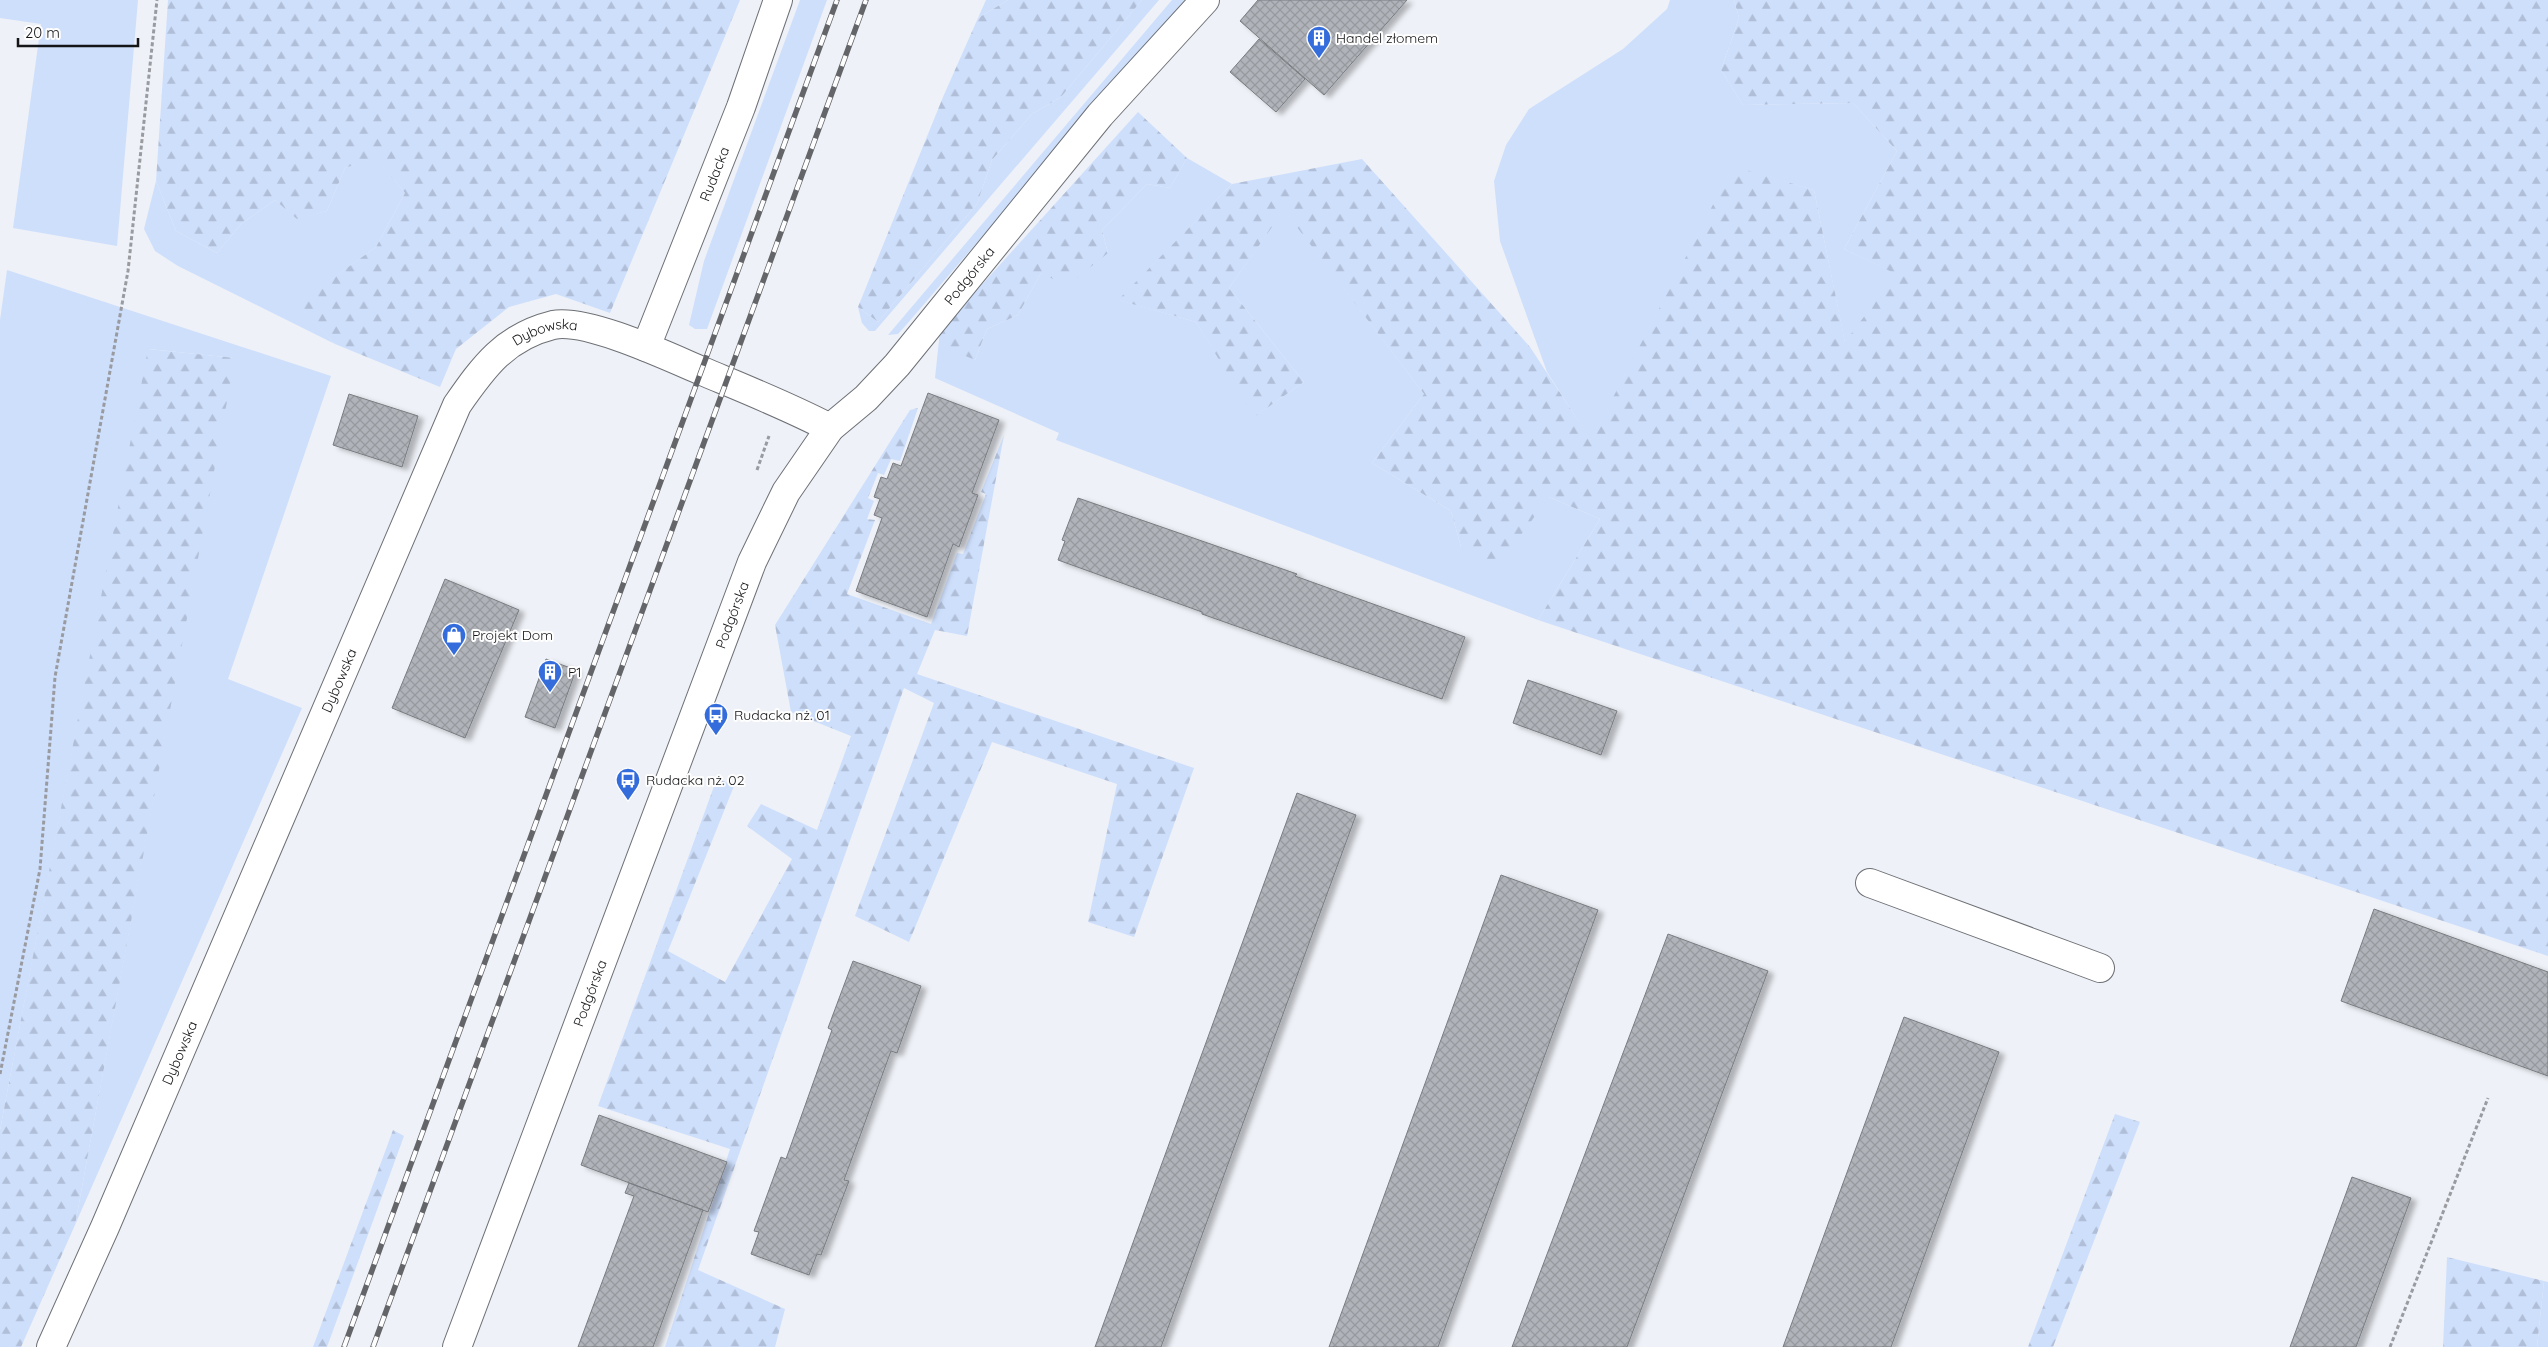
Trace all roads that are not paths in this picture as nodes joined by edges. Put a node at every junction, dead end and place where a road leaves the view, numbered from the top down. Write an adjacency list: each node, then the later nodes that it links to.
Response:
1 (778, 0): 3 (street, Rudacka)
2 (1205, 0): 4 (street, Podgórska)
3 (646, 346): 4 (street, Dybowska); 7 (street, Dybowska)
4 (830, 428): 8 (street, Podgórska)
5 (1870, 883): 6 (street)
6 (2100, 968)
7 (51, 1347)
8 (457, 1347)

